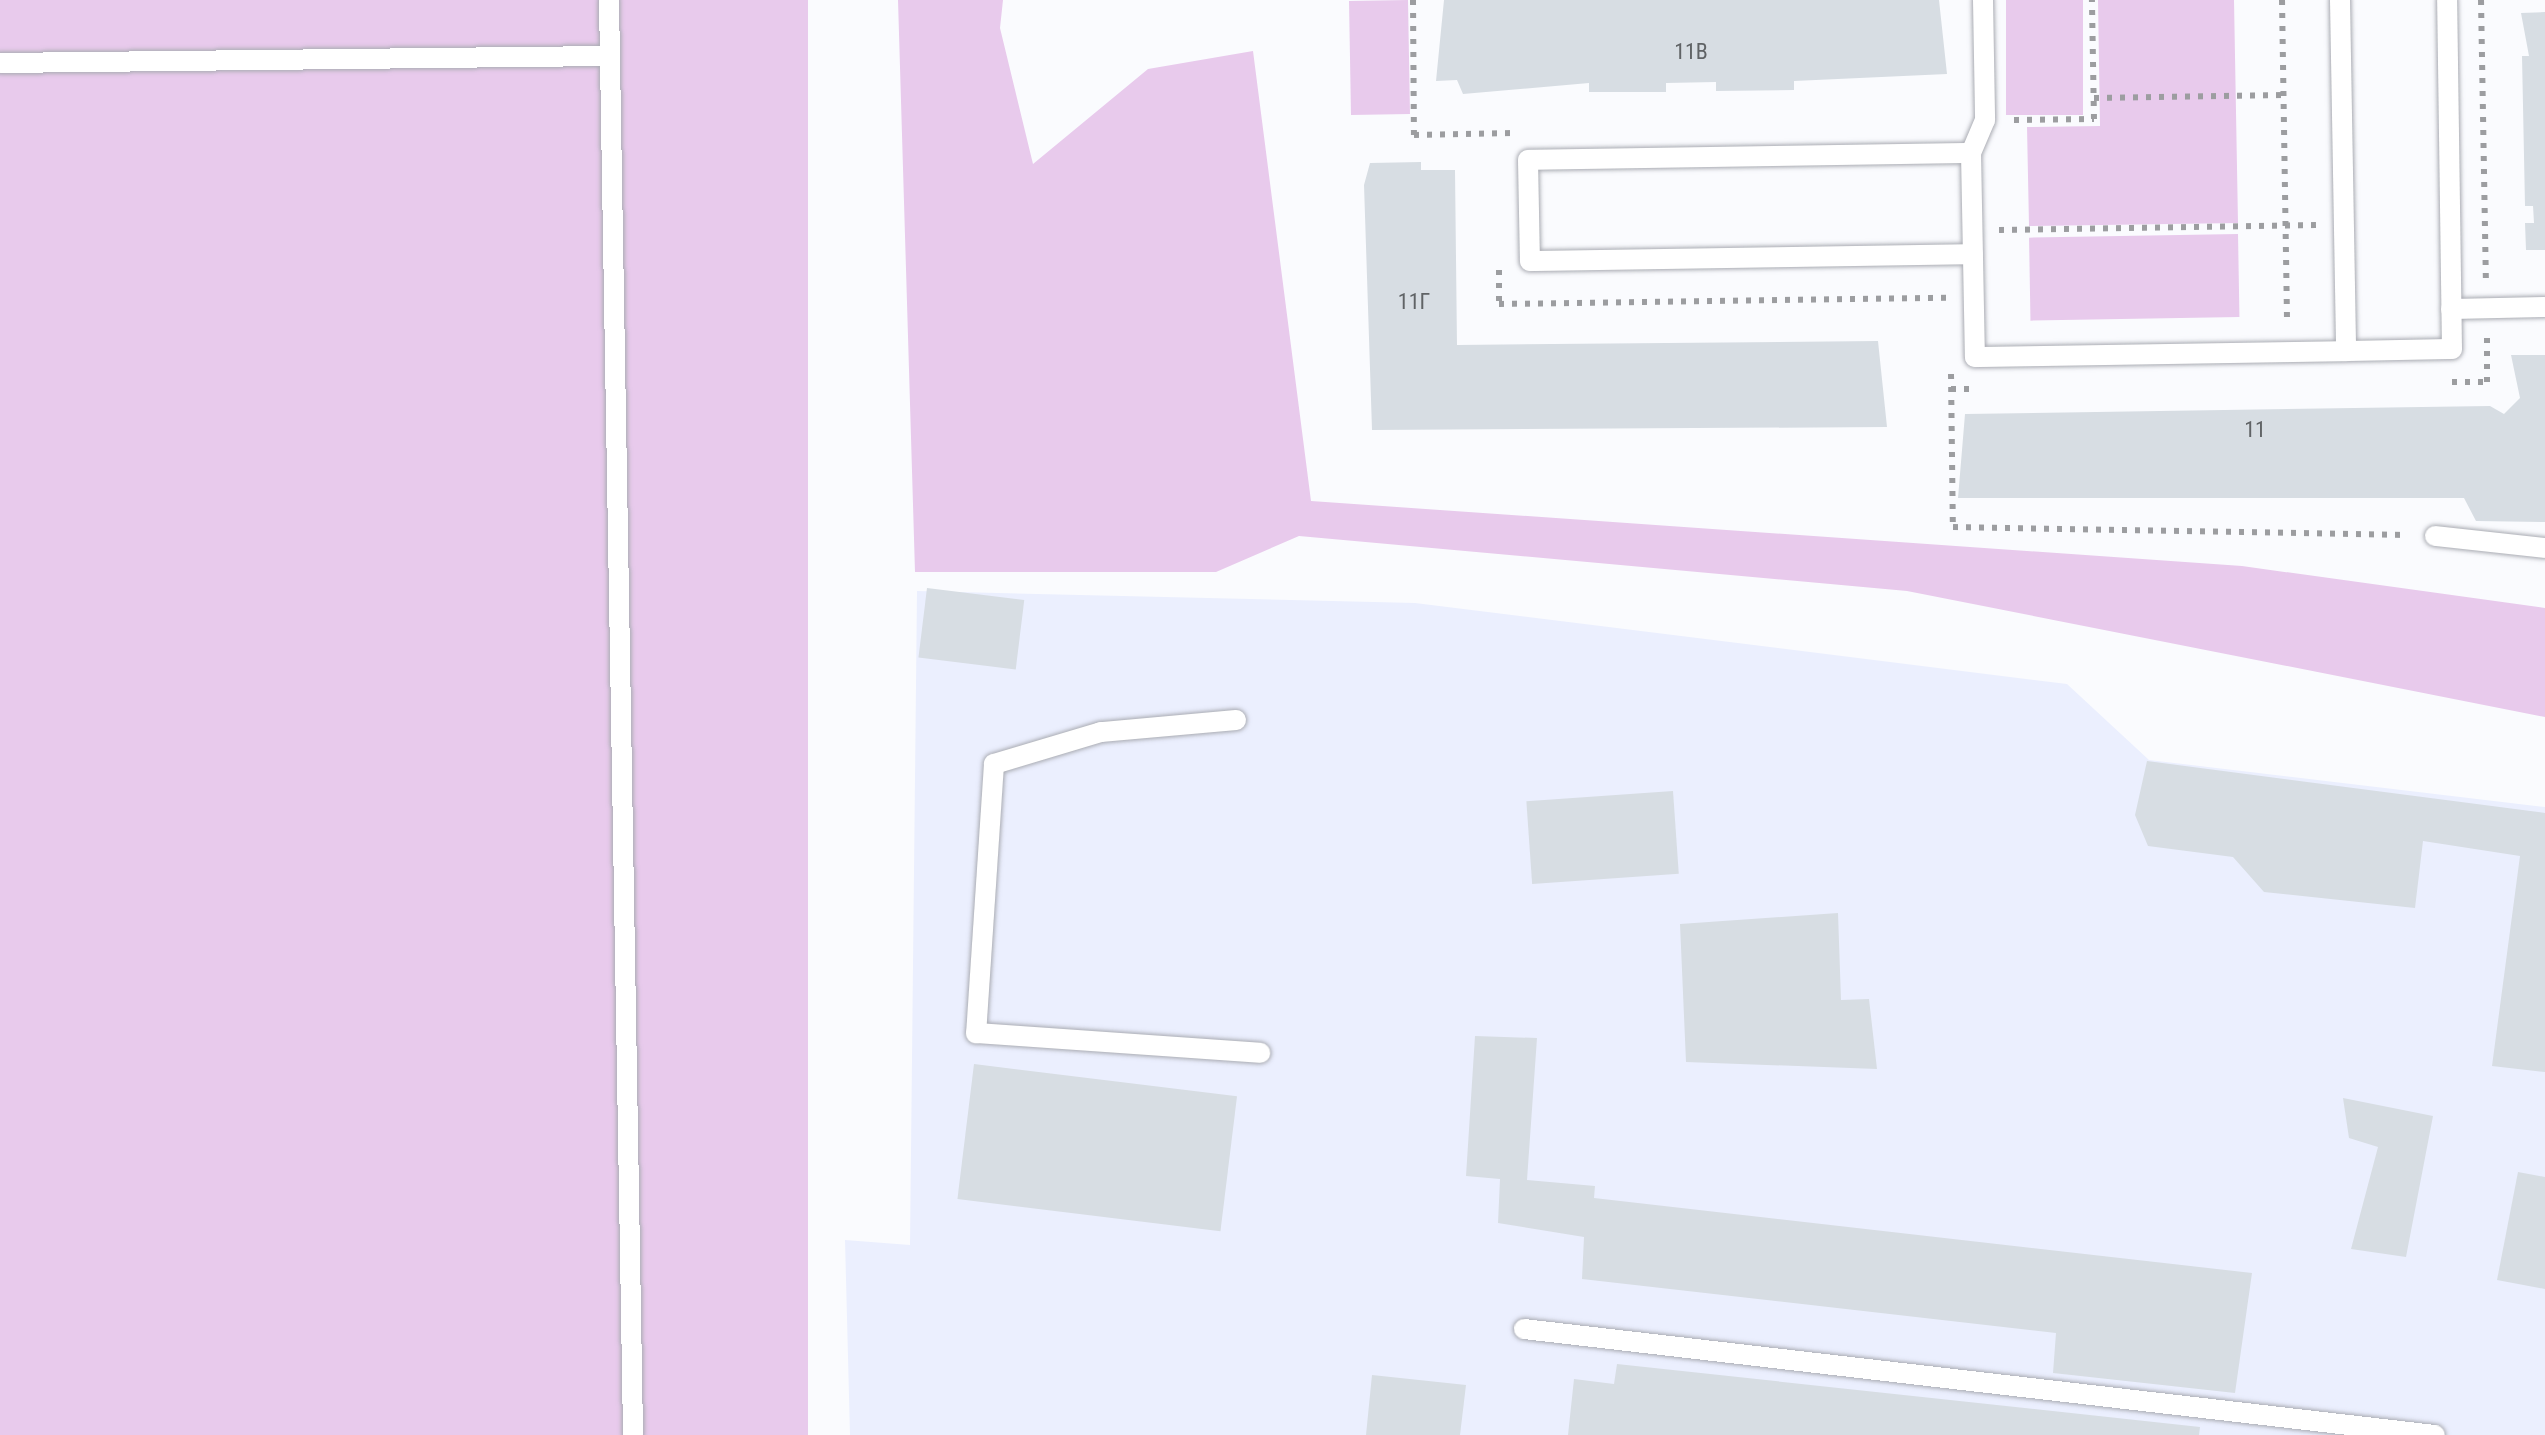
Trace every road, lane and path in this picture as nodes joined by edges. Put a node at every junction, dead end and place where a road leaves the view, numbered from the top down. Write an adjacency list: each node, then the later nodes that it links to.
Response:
1 (609, 0): 8 (lane)
2 (1413, 0): 13 (path)
3 (1983, 0): 12 (lane)
4 (2092, 0): 11 (path)
5 (2282, 0): 10 (path)
6 (2340, 0): 15 (lane)
7 (2447, 0): 21 (lane)
8 (610, 56): 9 (lane); 31 (lane)
9 (0, 63)
10 (2284, 95): 11 (path); 16 (path)
11 (2094, 98): 12 (path)
12 (1985, 120): 14 (lane)
13 (1536, 133)
14 (1972, 153): 17 (lane); 18 (lane)
15 (2344, 225): 16 (path); 23 (lane)
16 (2286, 226): 17 (path); 24 (path)
17 (1972, 230): 18 (lane)
18 (1973, 254): 24 (lane)
19 (1950, 298): 22 (path)
20 (2545, 307): 21 (lane)
21 (2452, 308): 23 (lane)
22 (1950, 316)
23 (2346, 351): 24 (lane)
24 (2288, 352)
25 (1950, 353): 26 (path)
26 (2434, 536): 27 (lane)
27 (2545, 548)
28 (1236, 720): 29 (lane)
29 (1260, 1053)
30 (1524, 1329): 32 (lane)
31 (633, 1435)
32 (2436, 1435)

